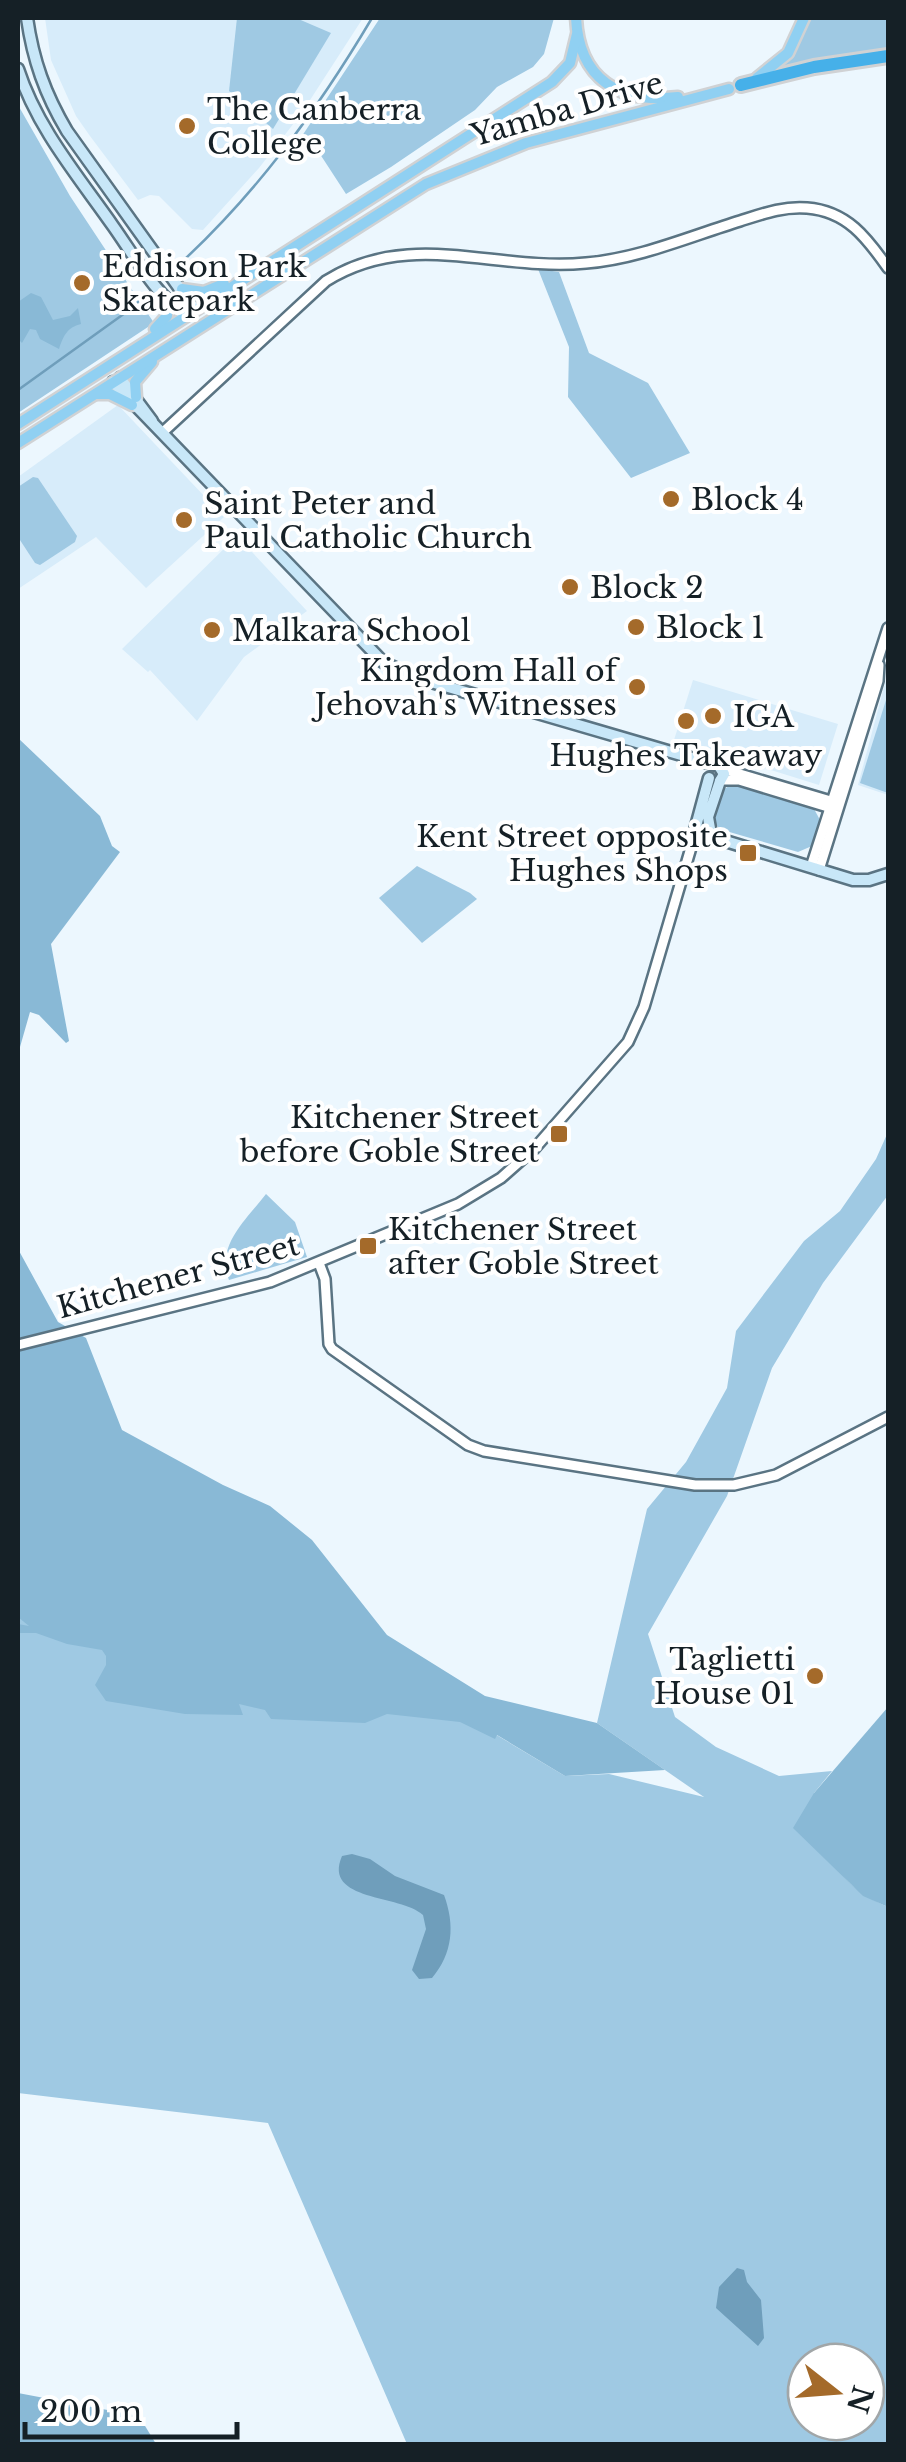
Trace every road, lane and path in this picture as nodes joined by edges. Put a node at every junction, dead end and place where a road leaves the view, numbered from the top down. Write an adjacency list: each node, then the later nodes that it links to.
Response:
1 (28, 18): 10 (main road)
2 (576, 18): 4 (main road)
3 (804, 18): 7 (main road)
4 (577, 34): 7 (main road); 8 (main road, Yamba Drive)
5 (888, 56): 7 (highway)
6 (18, 68): 11 (main road)
7 (735, 87): 13 (main road, Yamba Drive)
8 (260, 268): 10 (main road); 12 (main road, Yamba Drive)
9 (888, 268): 21 (street)
10 (179, 285): 12 (main road)
11 (165, 297): 12 (main road); 14 (main road)
12 (190, 313): 13 (main road); 14 (main road, Yamba Drive)
13 (200, 326): 15 (main road, Yamba Drive)
14 (133, 350): 16 (main road, Yamba Drive)
15 (163, 350): 17 (main road, Yamba Drive); 19 (main road)
16 (108, 366): 17 (main road); 20 (main road, Yamba Drive)
17 (116, 380): 18 (main road, Yamba Drive); 19 (main road)
18 (94, 394): 19 (main road); 22 (main road, Yamba Drive)
19 (134, 401): 21 (main road)
20 (18, 424)
21 (164, 432): 24 (main road)
22 (18, 443)
23 (888, 628): 25 (street)
24 (716, 775): 25 (street); 26 (main road, Kitchener Street)
25 (833, 805): 27 (street)
26 (704, 832): 27 (main road); 29 (street, Kitchener Street)
27 (816, 865): 28 (main road)
28 (888, 872)
29 (320, 1262): 30 (street, Kitchener Street); 31 (street)
30 (18, 1345)
31 (888, 1417)

